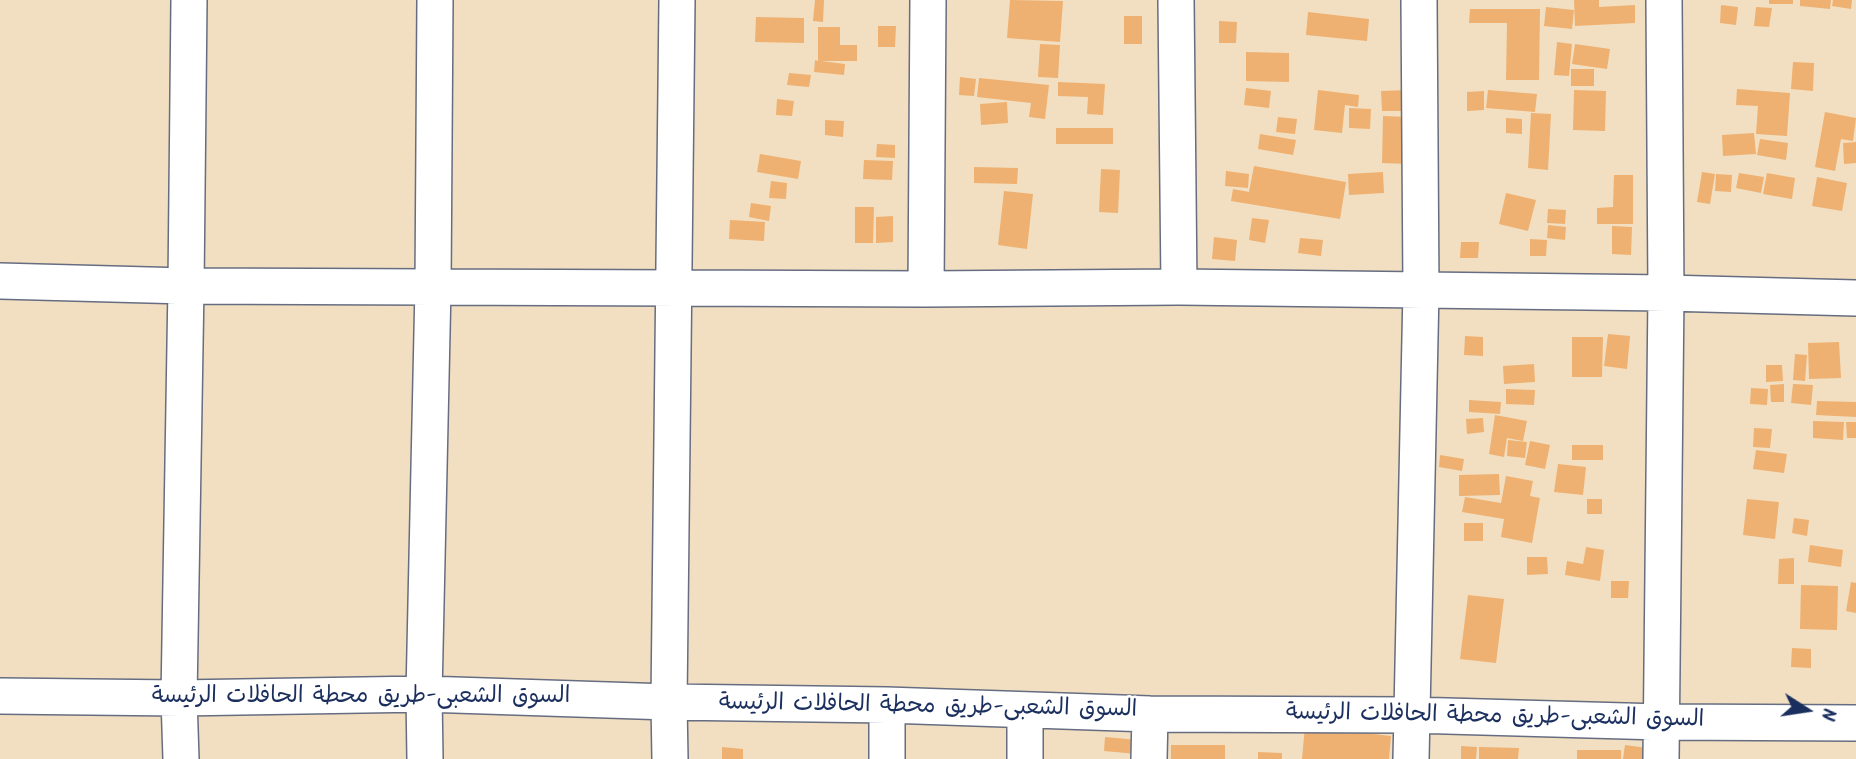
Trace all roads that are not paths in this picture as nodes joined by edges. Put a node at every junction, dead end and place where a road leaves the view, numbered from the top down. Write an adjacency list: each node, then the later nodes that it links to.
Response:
1 (188, 0): 9 (street)
2 (435, 0): 10 (street)
3 (677, 0): 11 (street)
4 (928, 0): 13 (street)
5 (1176, 0): 12 (street)
6 (1419, 0): 14 (street)
7 (1664, 0): 15 (street)
8 (0, 281): 9 (street)
9 (186, 286): 10 (street); 19 (street)
10 (433, 287): 11 (street); 17 (street)
11 (675, 287): 13 (street); 20 (street)
12 (1179, 287): 13 (street); 14 (street)
13 (926, 289)
14 (1421, 290): 15 (street); 24 (street)
15 (1666, 293): 16 (street); 25 (street)
16 (1856, 298)
17 (424, 694): 19 (street, السوق الشعبى-طريق محطة الحافلات الرئيسة); 20 (street, السوق الشعبى-طريق محطة الحافلات الرئيسة); 28 (street)
18 (0, 696): 19 (street, السوق الشعبى-طريق محطة الحافلات الرئيسة)
19 (179, 698): 27 (street)
20 (669, 702): 21 (street, السوق الشعبى-طريق محطة الحافلات الرئيسة); 29 (street)
21 (887, 705): 22 (street, السوق الشعبى-طريق محطة الحافلات الرئيسة); 30 (street)
22 (1026, 711): 23 (street, السوق الشعبى-طريق محطة الحافلات الرئيسة); 31 (street)
23 (1150, 714): 24 (street, السوق الشعبى-طريق محطة الحافلات الرئيسة); 32 (street)
24 (1411, 715): 25 (street, السوق الشعبى-طريق محطة الحافلات الرئيسة); 33 (street)
25 (1661, 722): 26 (street, السوق الشعبى-طريق محطة الحافلات الرئيسة); 34 (street)
26 (1856, 723)
27 (181, 759)
28 (425, 759)
29 (670, 759)
30 (887, 759)
31 (1025, 759)
32 (1149, 759)
33 (1411, 759)
34 (1661, 759)

